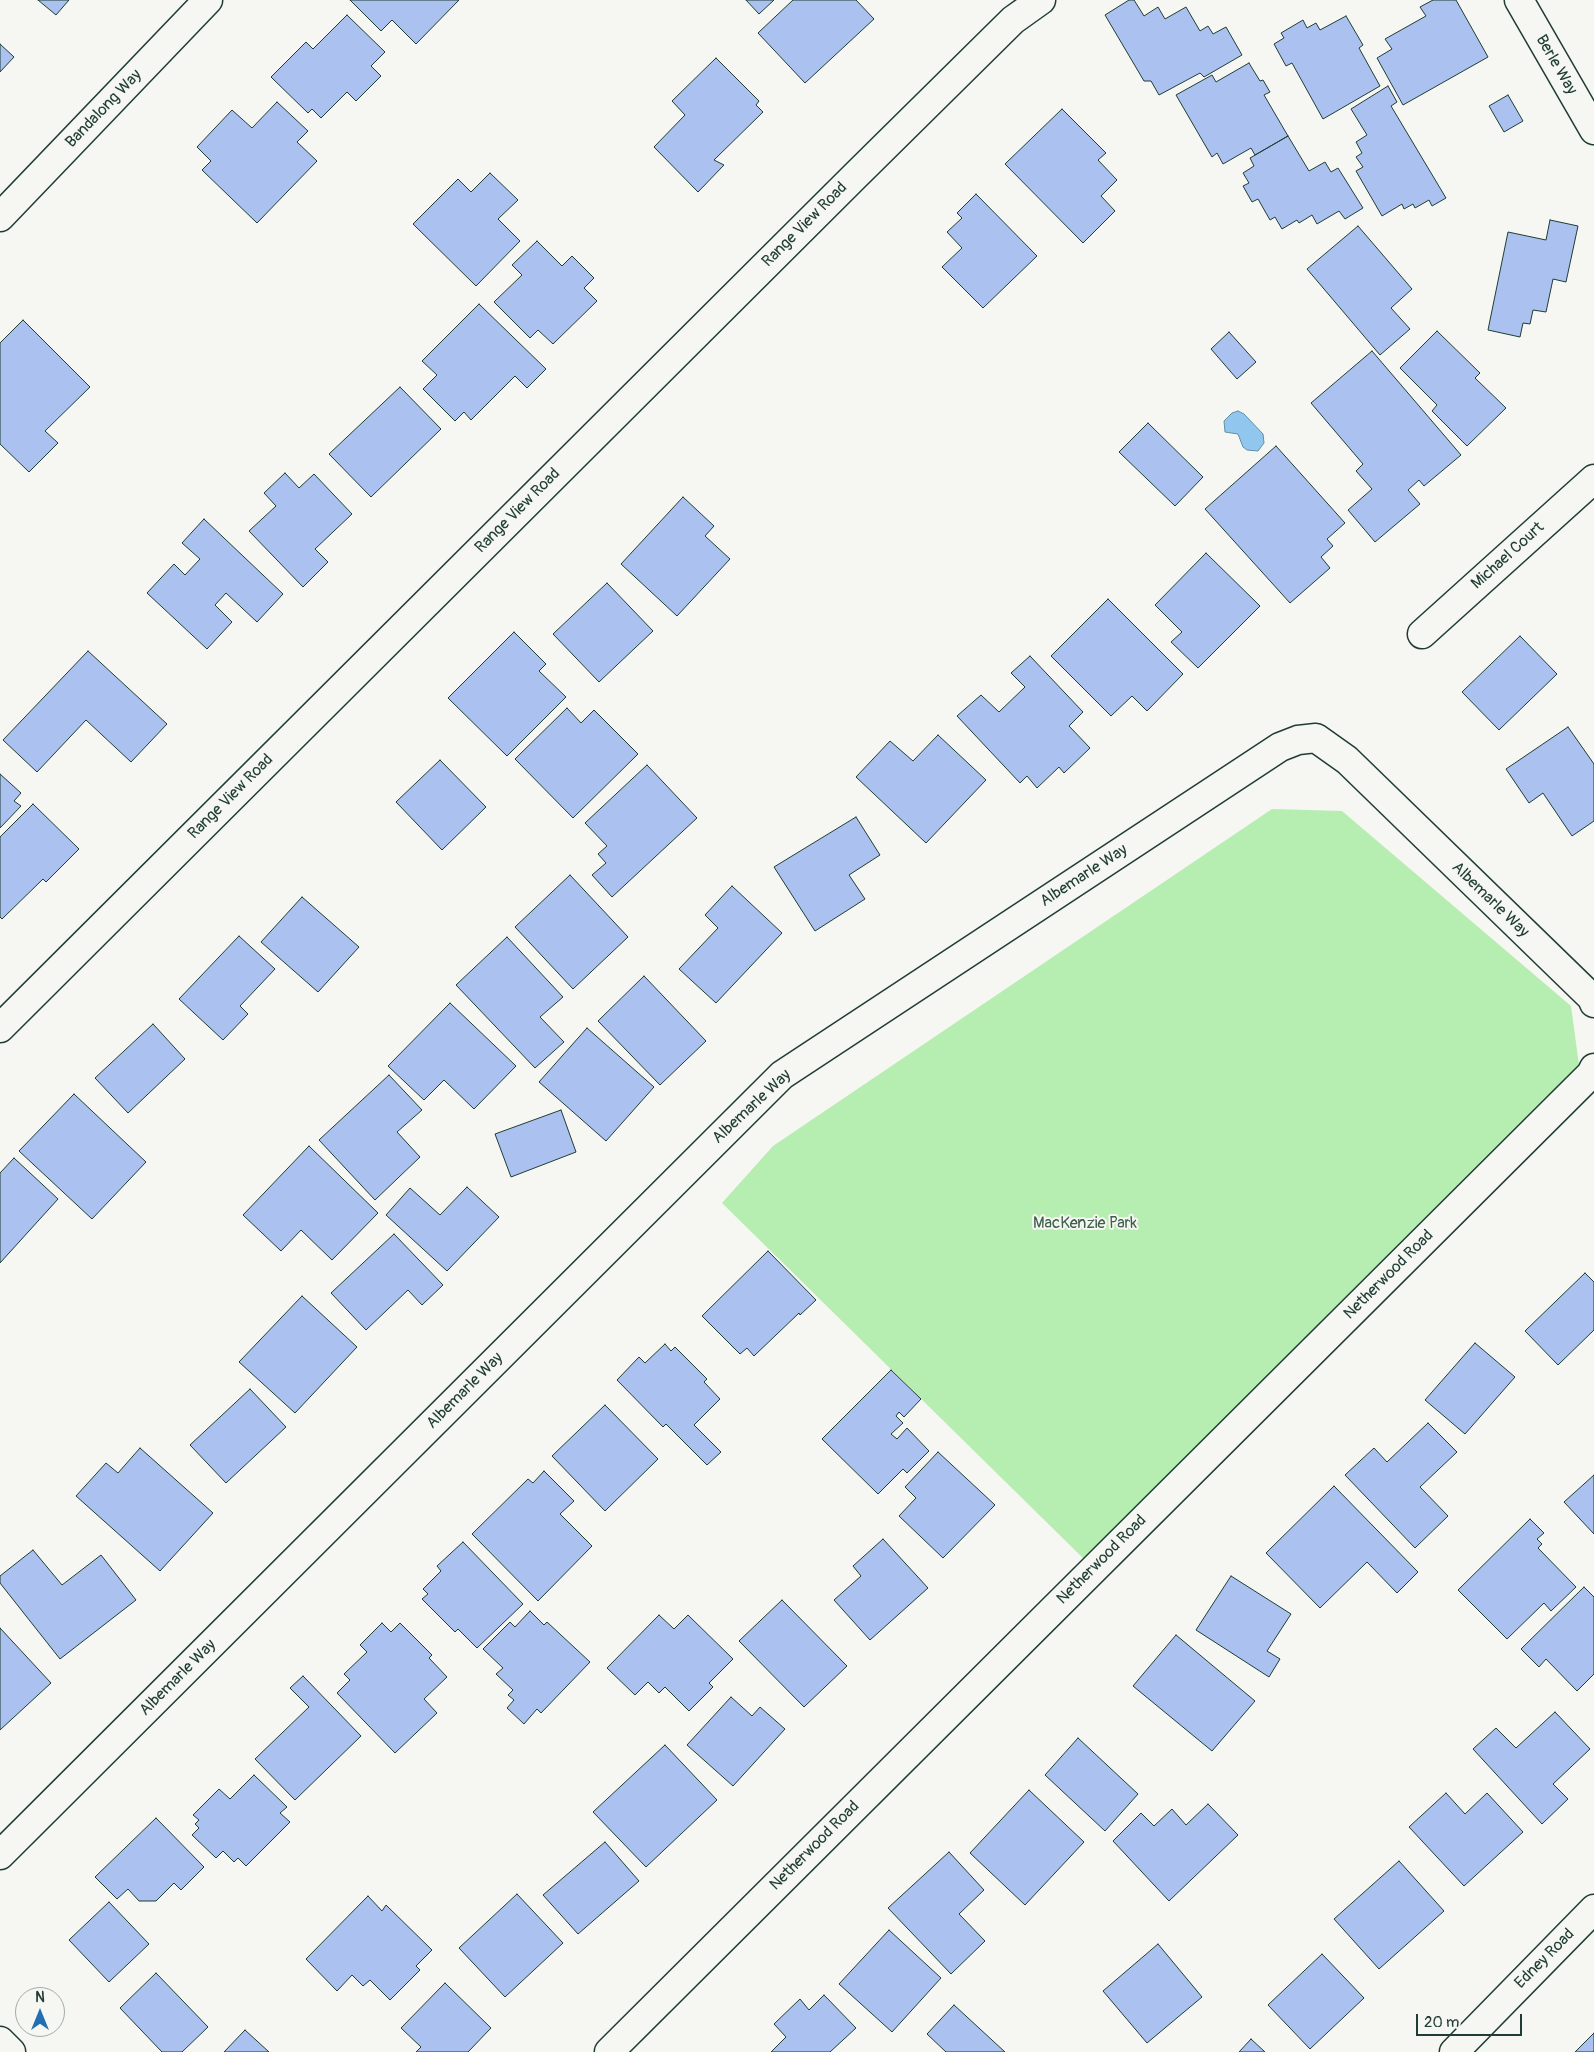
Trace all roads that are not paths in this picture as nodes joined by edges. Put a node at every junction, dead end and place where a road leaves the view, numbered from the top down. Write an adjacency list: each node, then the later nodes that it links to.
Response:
1 (208, 0): 5 (street, Bandalong Way)
2 (1041, 0): 9 (street, Range View Road)
3 (1519, 0): 4 (street, Berle Way)
4 (1594, 130)
5 (0, 218)
6 (1594, 479): 7 (street, Michael Court)
7 (1422, 634)
8 (1594, 1003): 11 (street, Albemarle Way)
9 (0, 1028)
10 (1594, 1068): 15 (street, Netherwood Road)
11 (0, 1855)
12 (1594, 1909): 16 (street, Edney Road)
13 (0, 2041): 14 (street)
14 (11, 2052)
15 (609, 2052)
16 (1454, 2052)

